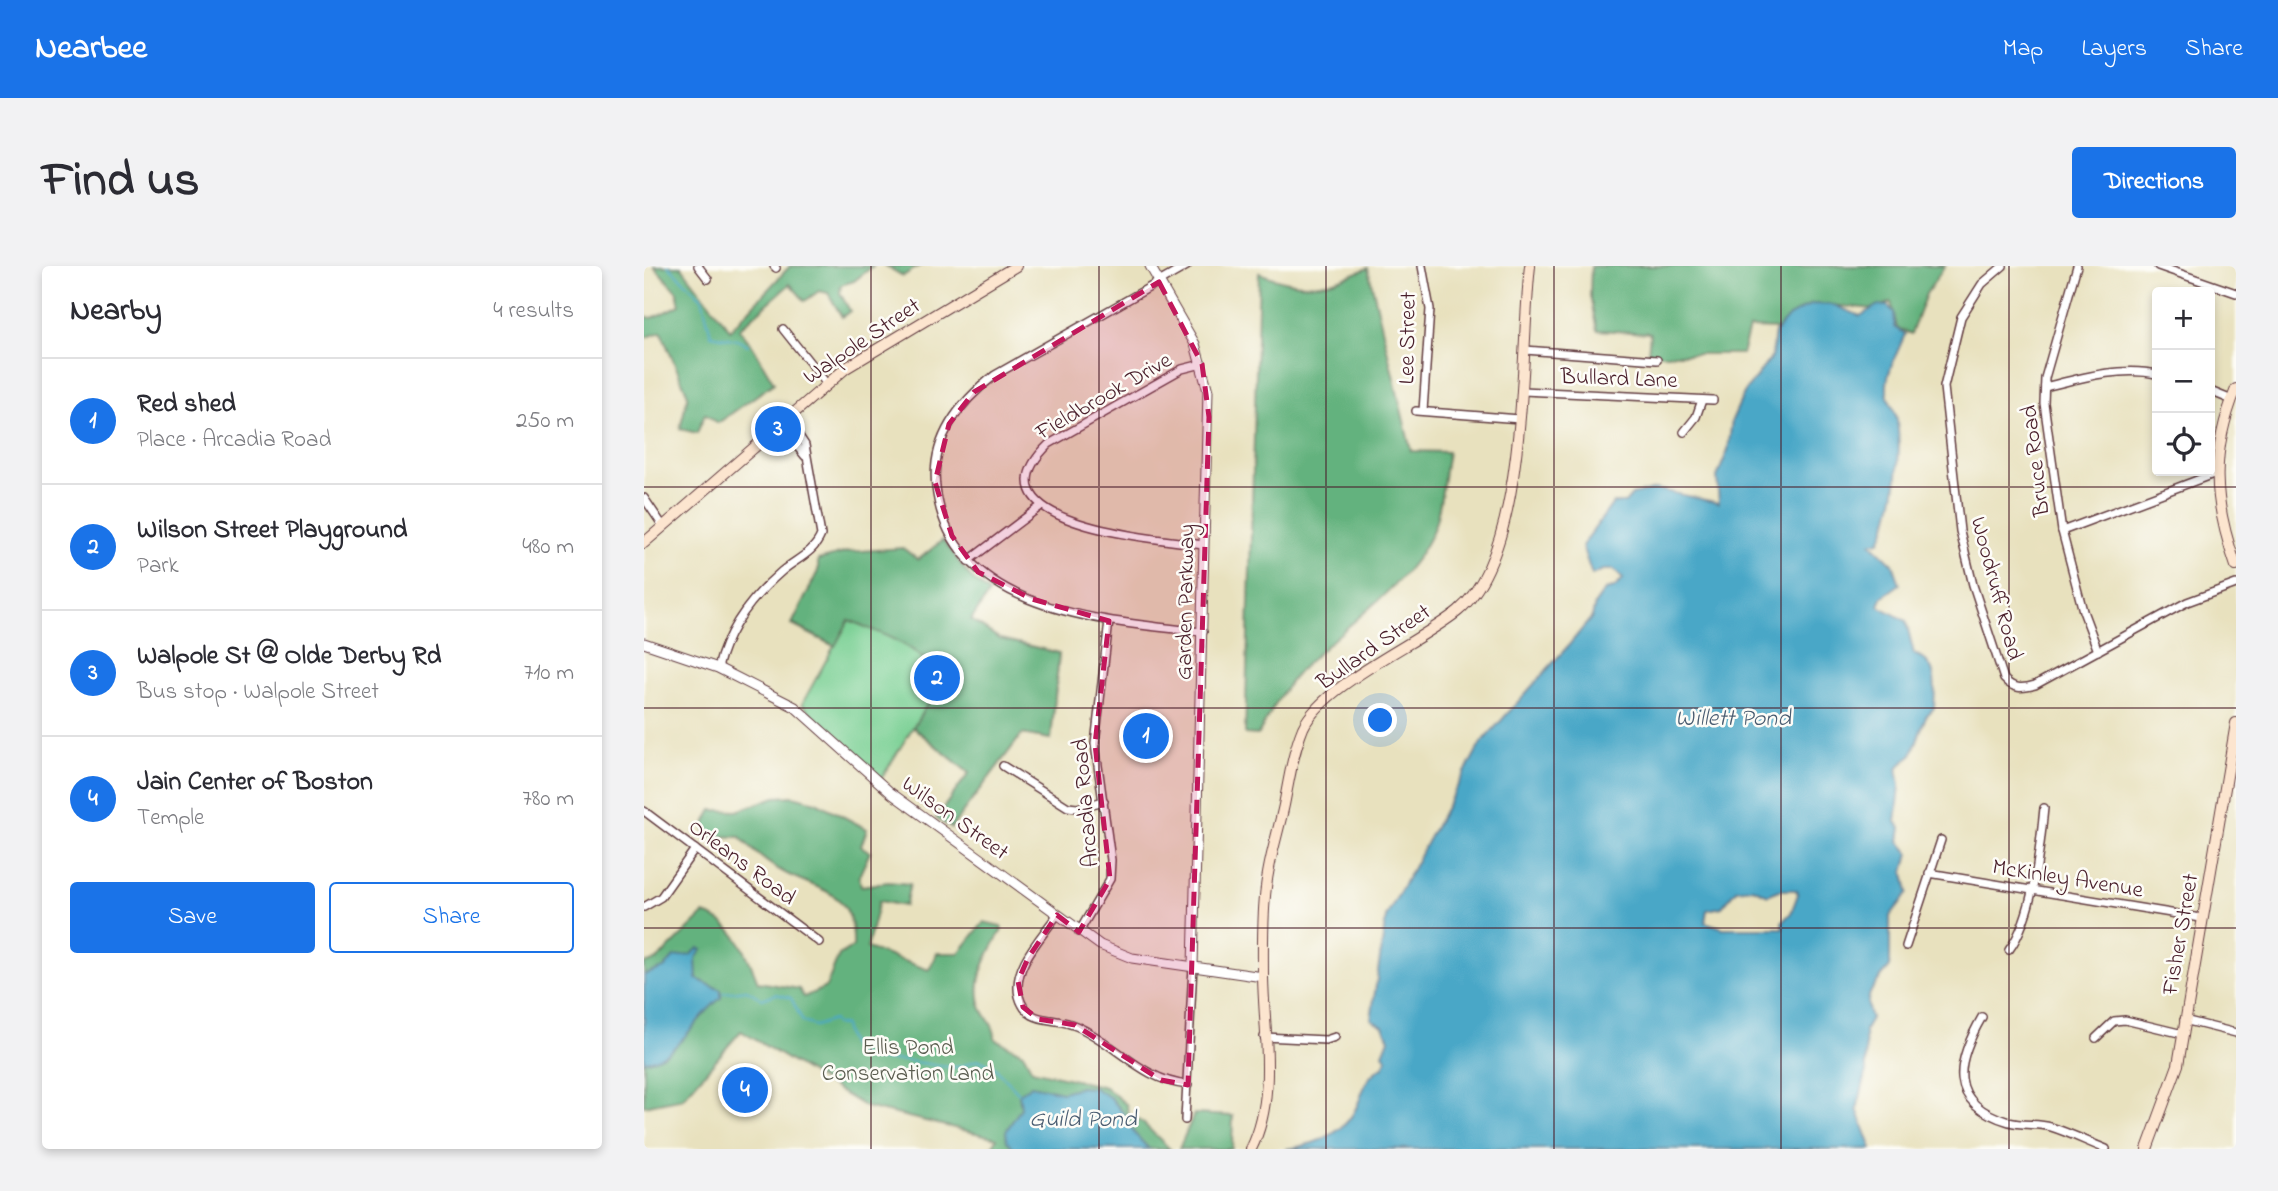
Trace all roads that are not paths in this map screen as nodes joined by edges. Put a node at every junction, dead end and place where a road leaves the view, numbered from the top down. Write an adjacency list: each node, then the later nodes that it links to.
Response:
1 (698, 266): 10 (street)
2 (1016, 266): 18 (main road, Walpole Street)
3 (1150, 266): 11 (street, Garden Parkway)
4 (1187, 266): 11 (street)
5 (1422, 266): 26 (street, Lee Street)
6 (1530, 266): 14 (main road, Bullard Street)
7 (2003, 266): 42 (street, Woodruff Road)
8 (2077, 266): 19 (street, Bruce Road)
9 (2158, 266): 12 (street)
10 (708, 279)
11 (1159, 282): 16 (street, Garden Parkway); 36 (street)
12 (2236, 293)
13 (783, 329): 18 (street)
14 (1525, 350): 15 (street); 21 (main road, Bullard Street)
15 (1657, 360)
16 (1202, 364): 31 (street, Fieldbrook Drive); 35 (street, Garden Parkway)
17 (2152, 373): 19 (street)
18 (826, 383): 27 (main road, Walpole Street)
19 (2045, 387): 33 (street, Bruce Road)
20 (2236, 389): 25 (main road)
21 (1522, 391): 23 (street, Bullard Lane); 26 (main road, Bullard Street)
22 (2215, 393): 25 (street)
23 (1702, 400): 24 (street, Bullard Lane); 28 (street)
24 (1713, 400)
25 (2232, 400): 29 (main road)
26 (1520, 419): 61 (main road, Bullard Street)
27 (783, 421): 32 (main road, Walpole Street); 43 (street)
28 (1684, 432)
29 (2216, 473): 33 (street); 37 (main road)
30 (644, 498): 32 (street)
31 (1041, 506): 35 (street); 36 (street)
32 (663, 526): 34 (main road, Walpole Street)
33 (2062, 531): 42 (street, Bruce Road)
34 (644, 543)
35 (1204, 544): 40 (street, Garden Parkway)
36 (968, 561): 39 (street)
37 (2236, 566)
38 (2236, 584): 42 (street, Woodruff Road)
39 (1109, 621): 40 (street); 46 (street, Arcadia Road)
40 (1203, 632): 60 (street, Garden Parkway)
41 (644, 643): 43 (street, Wilson Street)
42 (2098, 651)
43 (718, 668): 54 (street, Wilson Street)
44 (2236, 726): 55 (main road, Fisher Street)
45 (1003, 766): 46 (street)
46 (1104, 801): 56 (street, Arcadia Road)
47 (2044, 808): 52 (street)
48 (644, 811): 50 (street, Orleans Road)
49 (1941, 840): 51 (street)
50 (695, 849): 53 (street); 57 (street, Orleans Road)
51 (1929, 873): 52 (street, McKinley Avenue); 58 (street)
52 (2030, 891): 55 (street, McKinley Avenue); 59 (street)
53 (644, 907)
54 (1057, 915): 56 (street, Wilson Street); 69 (street)
55 (2201, 918): 63 (main road, Fisher Street)
56 (1079, 932): 60 (street, Wilson Street)
57 (819, 942)
58 (1906, 946)
59 (2009, 950)
60 (1193, 966): 61 (street, Wilson Street); 69 (street, Garden Parkway)
61 (1263, 977): 66 (main road, Bullard Street)
62 (1982, 1017): 72 (street)
63 (2184, 1020): 64 (street); 65 (main road, Fisher Street)
64 (2236, 1033)
65 (2183, 1034): 68 (street); 73 (main road, Fisher Street)
66 (1264, 1037): 67 (street); 71 (main road, Bullard Street)
67 (1335, 1037)
68 (2096, 1038)
69 (1188, 1085): 70 (street, Garden Parkway)
70 (1185, 1120)
71 (1251, 1149)
72 (2106, 1149)
73 (2147, 1149)

